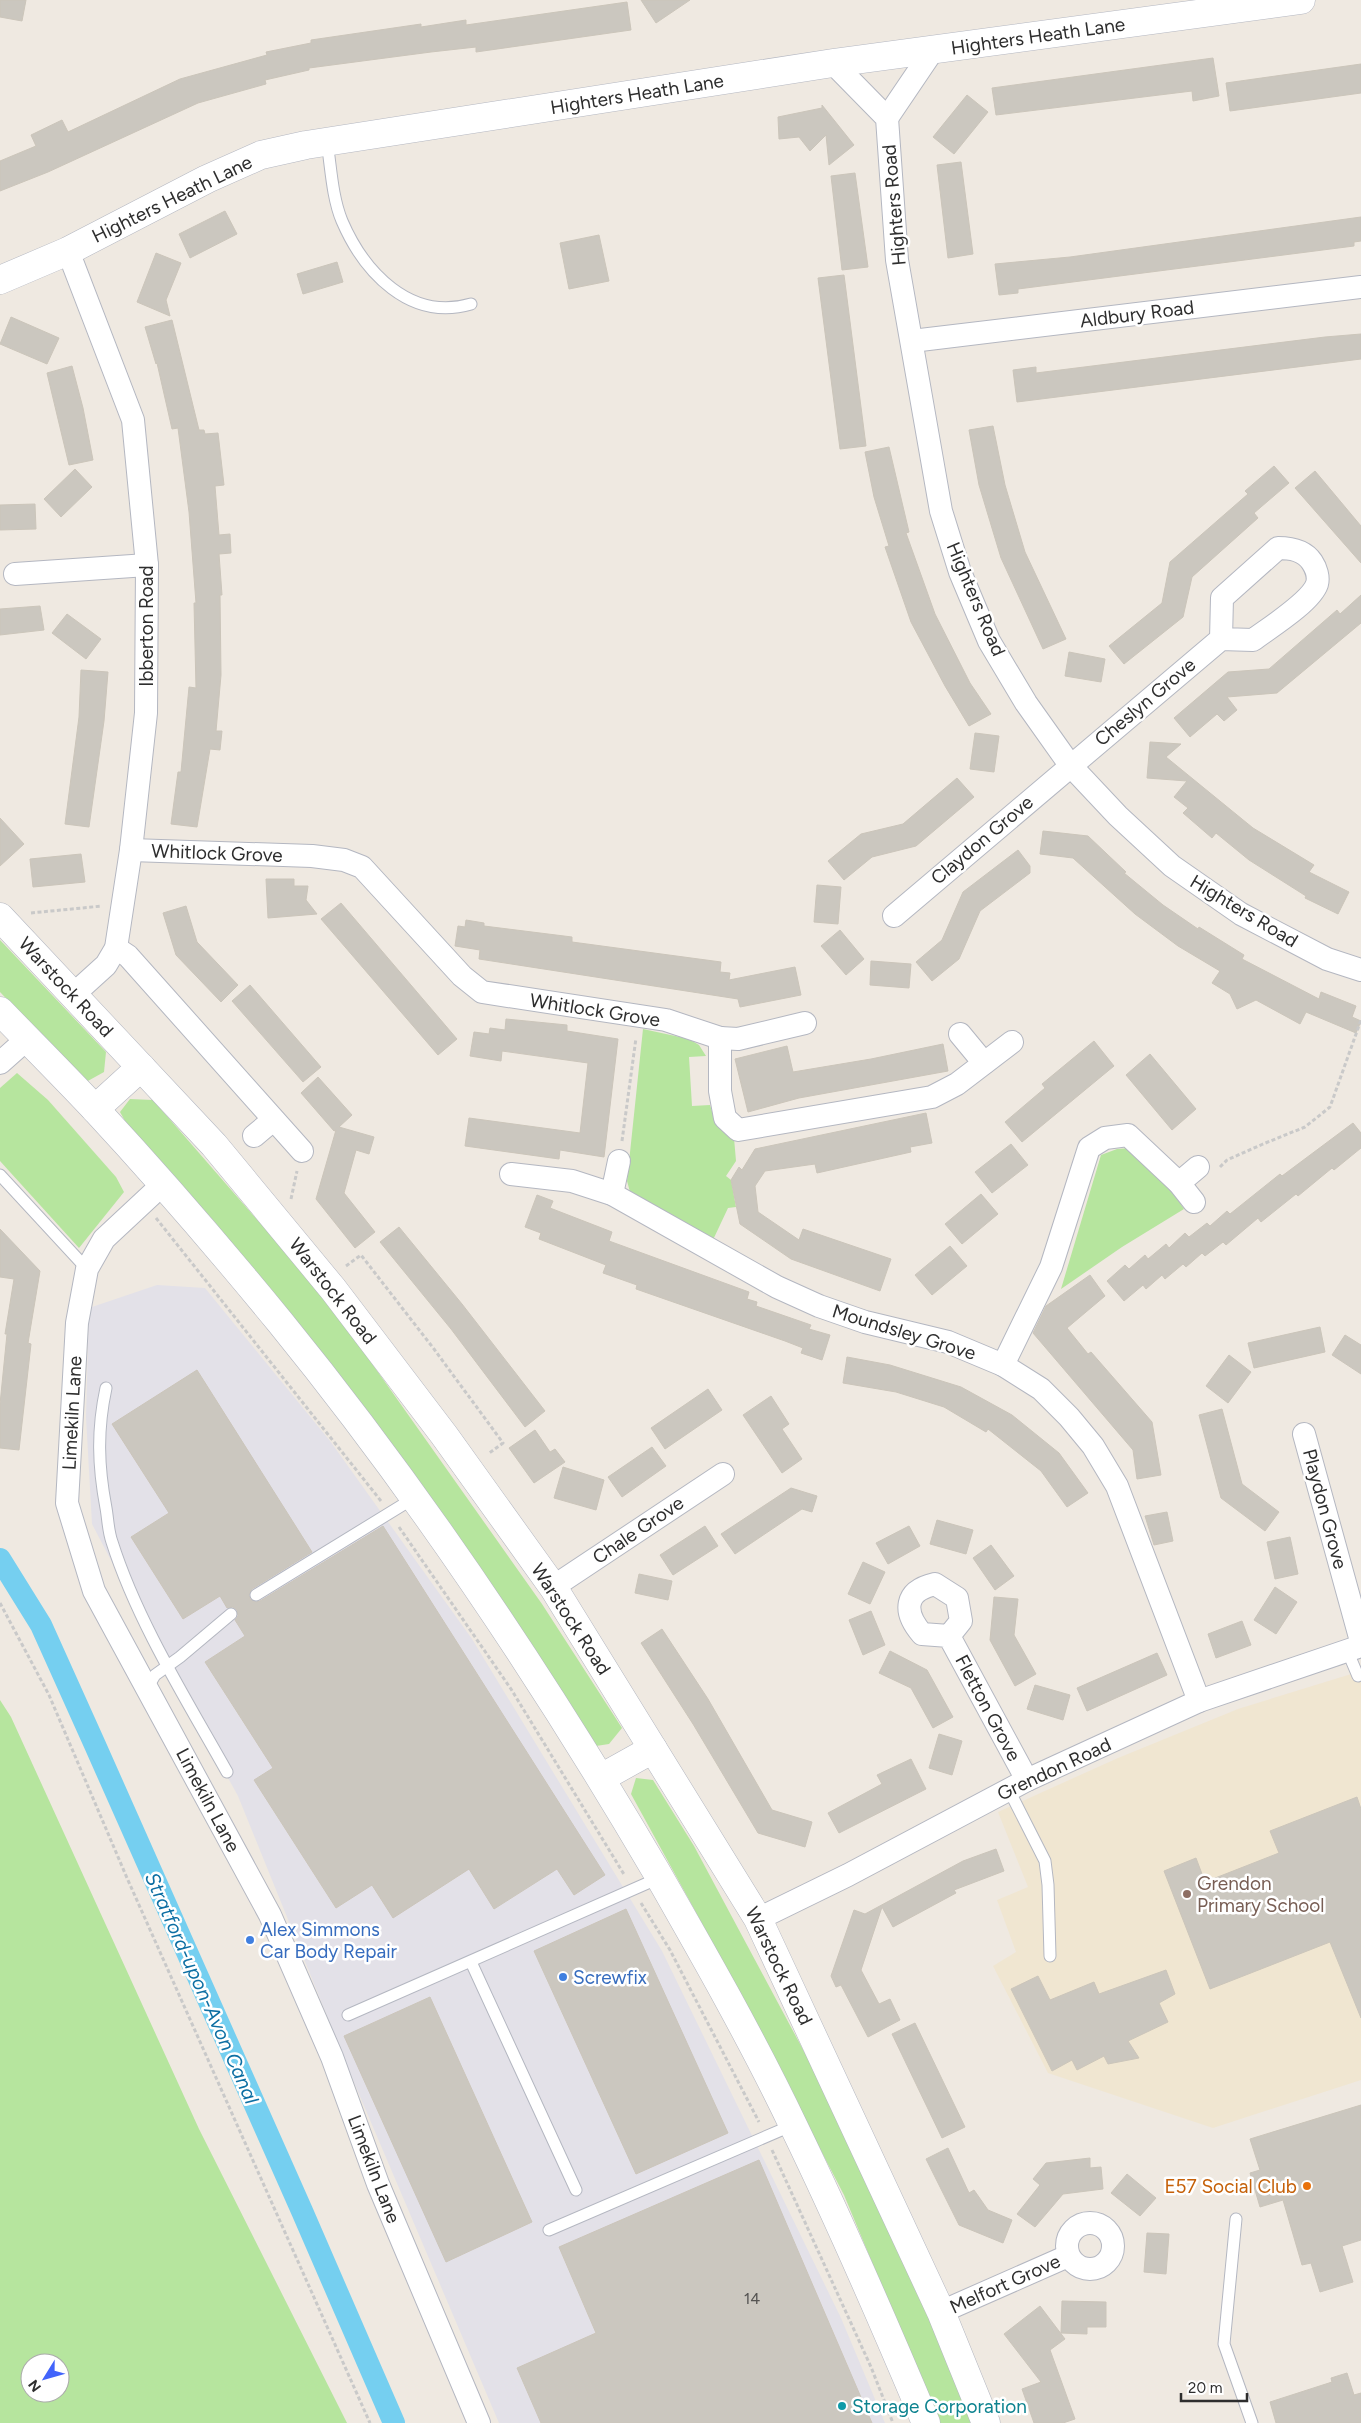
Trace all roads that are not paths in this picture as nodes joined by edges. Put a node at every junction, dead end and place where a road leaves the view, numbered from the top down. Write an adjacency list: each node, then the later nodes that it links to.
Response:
1 (1301, 0): 2 (street, Highters Heath Lane)
2 (933, 50): 3 (street, Highters Heath Lane); 4 (street, Highters Road)
3 (832, 63): 4 (street, Highters Road); 5 (street, Highters Heath Lane)
4 (887, 118): 10 (street, Highters Road)
5 (327, 142): 6 (street, Highters Heath Lane); 9 (lane)
6 (68, 251): 7 (street, Highters Heath Lane); 11 (street, Ibberton Road)
7 (0, 280)
8 (1361, 287): 10 (street, Aldbury Road)
9 (470, 304)
10 (912, 341): 14 (street, Highters Road)
11 (147, 565): 12 (street); 15 (street, Ibberton Road)
12 (15, 574)
13 (1221, 638): 13 (street); 14 (street, Cheslyn Grove)
14 (1070, 765): 16 (street, Claydon Grove); 19 (street, Highters Road)
15 (131, 850): 18 (street, Ibberton Road); 24 (street, Whitlock Grove)
16 (894, 916)
17 (0, 917): 20 (street, Warstock Road)
18 (116, 948): 20 (street, Ibberton Road); 31 (street)
19 (1361, 970)
20 (74, 994): 29 (street, Warstock Road)
21 (0, 1011): 25 (street)
22 (805, 1023): 24 (street, Whitlock Grove)
23 (960, 1034): 28 (street)
24 (720, 1038): 28 (street)
25 (27, 1039): 27 (street); 30 (street)
26 (1012, 1042): 28 (street)
27 (0, 1063)
28 (984, 1063)
29 (142, 1067): 30 (street); 48 (street, Warstock Road)
30 (95, 1109): 39 (street)
31 (273, 1120): 32 (street); 33 (street)
32 (254, 1136)
33 (302, 1151)
34 (619, 1161): 40 (street)
35 (1206, 1169): 38 (street)
36 (511, 1174): 40 (street, Moundsley Grove)
37 (0, 1175): 42 (lane)
38 (1179, 1183): 41 (street); 43 (street)
39 (153, 1193): 42 (street, Limekiln Lane); 47 (street)
40 (612, 1194): 43 (street, Moundsley Grove)
41 (1194, 1202)
42 (87, 1269): 55 (street, Limekiln Lane)
43 (1002, 1365): 56 (street, Moundsley Grove)
44 (106, 1388): 53 (lane)
45 (1304, 1434): 52 (street, Playdon Grove)
46 (723, 1474): 48 (street, Chale Grove)
47 (414, 1498): 49 (lane); 59 (street)
48 (553, 1587): 57 (street, Warstock Road)
49 (256, 1594)
50 (231, 1614): 53 (lane)
51 (949, 1636): 60 (street, Fletton Grove)
52 (1356, 1646): 54 (lane); 56 (street, Grendon Road)
53 (167, 1667): 55 (lane); 58 (lane)
54 (1358, 1676)
55 (148, 1687): 72 (street, Limekiln Lane)
56 (1199, 1701): 60 (street, Grendon Road)
57 (653, 1748): 59 (street); 62 (street, Warstock Road)
58 (227, 1772)
59 (602, 1778): 61 (street)
60 (1018, 1785): 62 (street, Grendon Road); 63 (lane)
61 (660, 1878): 64 (lane); 66 (street)
62 (758, 1919): 71 (street, Warstock Road)
63 (1050, 1956)
64 (471, 1962): 65 (lane); 67 (lane)
65 (348, 2016)
66 (793, 2125): 69 (lane); 73 (street)
67 (576, 2190)
68 (1236, 2220): 75 (lane)
69 (549, 2230)
70 (1068, 2256): 71 (street, Melfort Grove)
71 (941, 2312): 74 (street, Warstock Road)
72 (479, 2423)
73 (926, 2423)
74 (986, 2423)
75 (1252, 2423)

